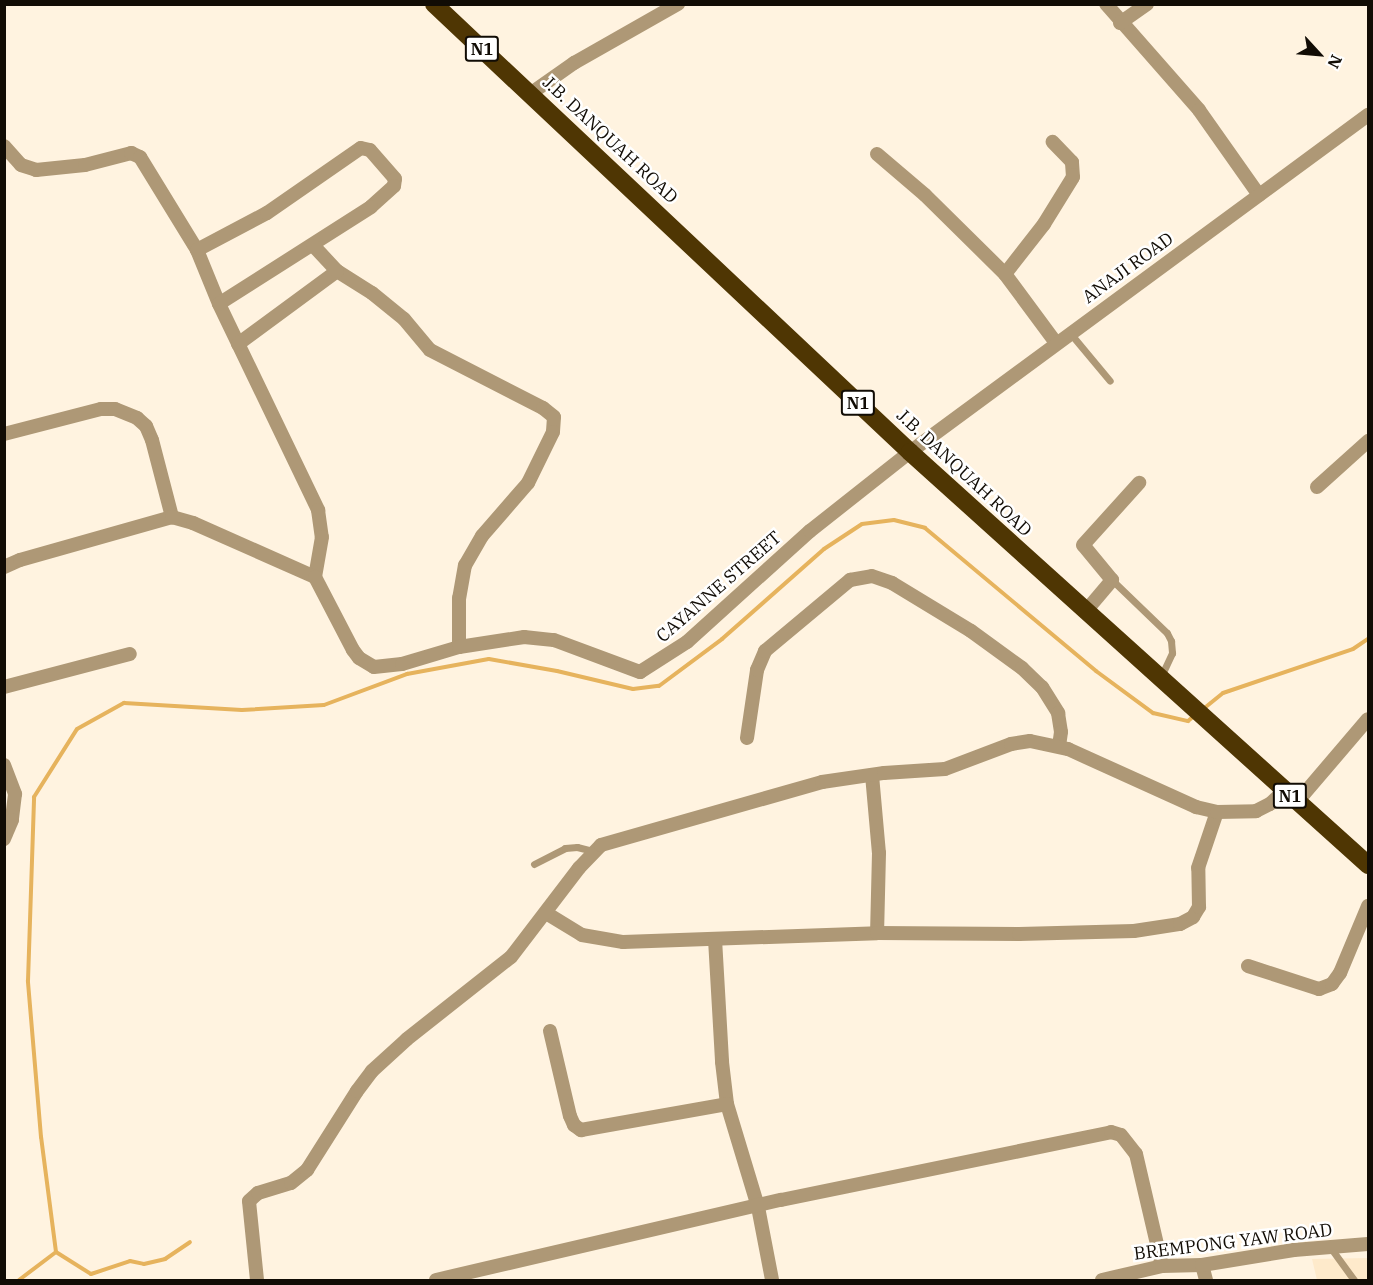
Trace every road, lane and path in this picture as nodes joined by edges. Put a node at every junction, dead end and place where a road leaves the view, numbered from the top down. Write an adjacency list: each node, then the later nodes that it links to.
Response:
1 (434, 4): 6 (highway, J.B. DANQUAH ROAD / N1)
2 (678, 4): 6 (street)
3 (1106, 4): 5 (street)
4 (1147, 4): 5 (street)
5 (1120, 23): 11 (street)
6 (531, 94): 23 (highway, J.B. DANQUAH ROAD / N1)
7 (1368, 115): 11 (street, ANAJI ROAD)
8 (1053, 142): 15 (street)
9 (4, 146): 13 (street)
10 (878, 154): 15 (street)
11 (1259, 195): 17 (street, ANAJI ROAD)
12 (314, 246): 13 (street); 14 (street); 16 (street)
13 (197, 250): 16 (street)
14 (337, 271): 19 (street); 31 (street)
15 (1005, 274): 18 (street)
16 (219, 304): 19 (street)
17 (1070, 333): 18 (street, ANAJI ROAD); 20 (lane)
18 (1056, 343): 23 (street, ANAJI ROAD)
19 (238, 344): 28 (street)
20 (1110, 381)
21 (4, 434): 26 (street)
22 (1368, 441): 25 (street)
23 (910, 452): 30 (highway, J.B. DANQUAH ROAD / N1); 31 (street, CAYANNE STREET)
24 (1138, 483): 29 (street)
25 (1317, 487)
26 (172, 517): 27 (street); 28 (street)
27 (4, 567)
28 (315, 578): 31 (street, CAYANNE STREET)
29 (1112, 580): 30 (street); 33 (lane)
30 (1085, 612): 33 (highway, J.B. DANQUAH ROAD / N1)
31 (459, 647)
32 (130, 654): 34 (street)
33 (1160, 680): 40 (highway, J.B. DANQUAH ROAD / N1)
34 (4, 687)
35 (1368, 719): 40 (street)
36 (747, 738): 37 (street)
37 (1059, 746): 39 (street); 41 (street)
38 (4, 765): 42 (street)
39 (872, 775): 43 (street); 48 (street)
40 (1291, 796): 41 (street); 45 (highway, J.B. DANQUAH ROAD / N1)
41 (1217, 812): 48 (street)
42 (4, 839)
43 (593, 851): 44 (lane); 47 (street)
44 (534, 864)
45 (1368, 865)
46 (1368, 906): 50 (street)
47 (546, 913): 49 (street); 58 (street)
48 (877, 933): 49 (street)
49 (715, 939): 52 (street)
50 (1248, 966)
51 (550, 1030): 52 (street)
52 (727, 1104): 53 (street)
53 (758, 1207): 57 (street); 59 (street); 60 (street)
54 (1368, 1244): 55 (street, BREMPONG YAW ROAD)
55 (1330, 1247): 56 (street, BREMPONG YAW ROAD); 63 (lane)
56 (1202, 1265): 57 (street, BREMPONG YAW ROAD); 62 (street)
57 (1162, 1266): 61 (street, BREMPONG YAW ROAD)
58 (257, 1281)
59 (436, 1281)
60 (772, 1281)
61 (1102, 1281)
62 (1206, 1281)
63 (1354, 1281)

